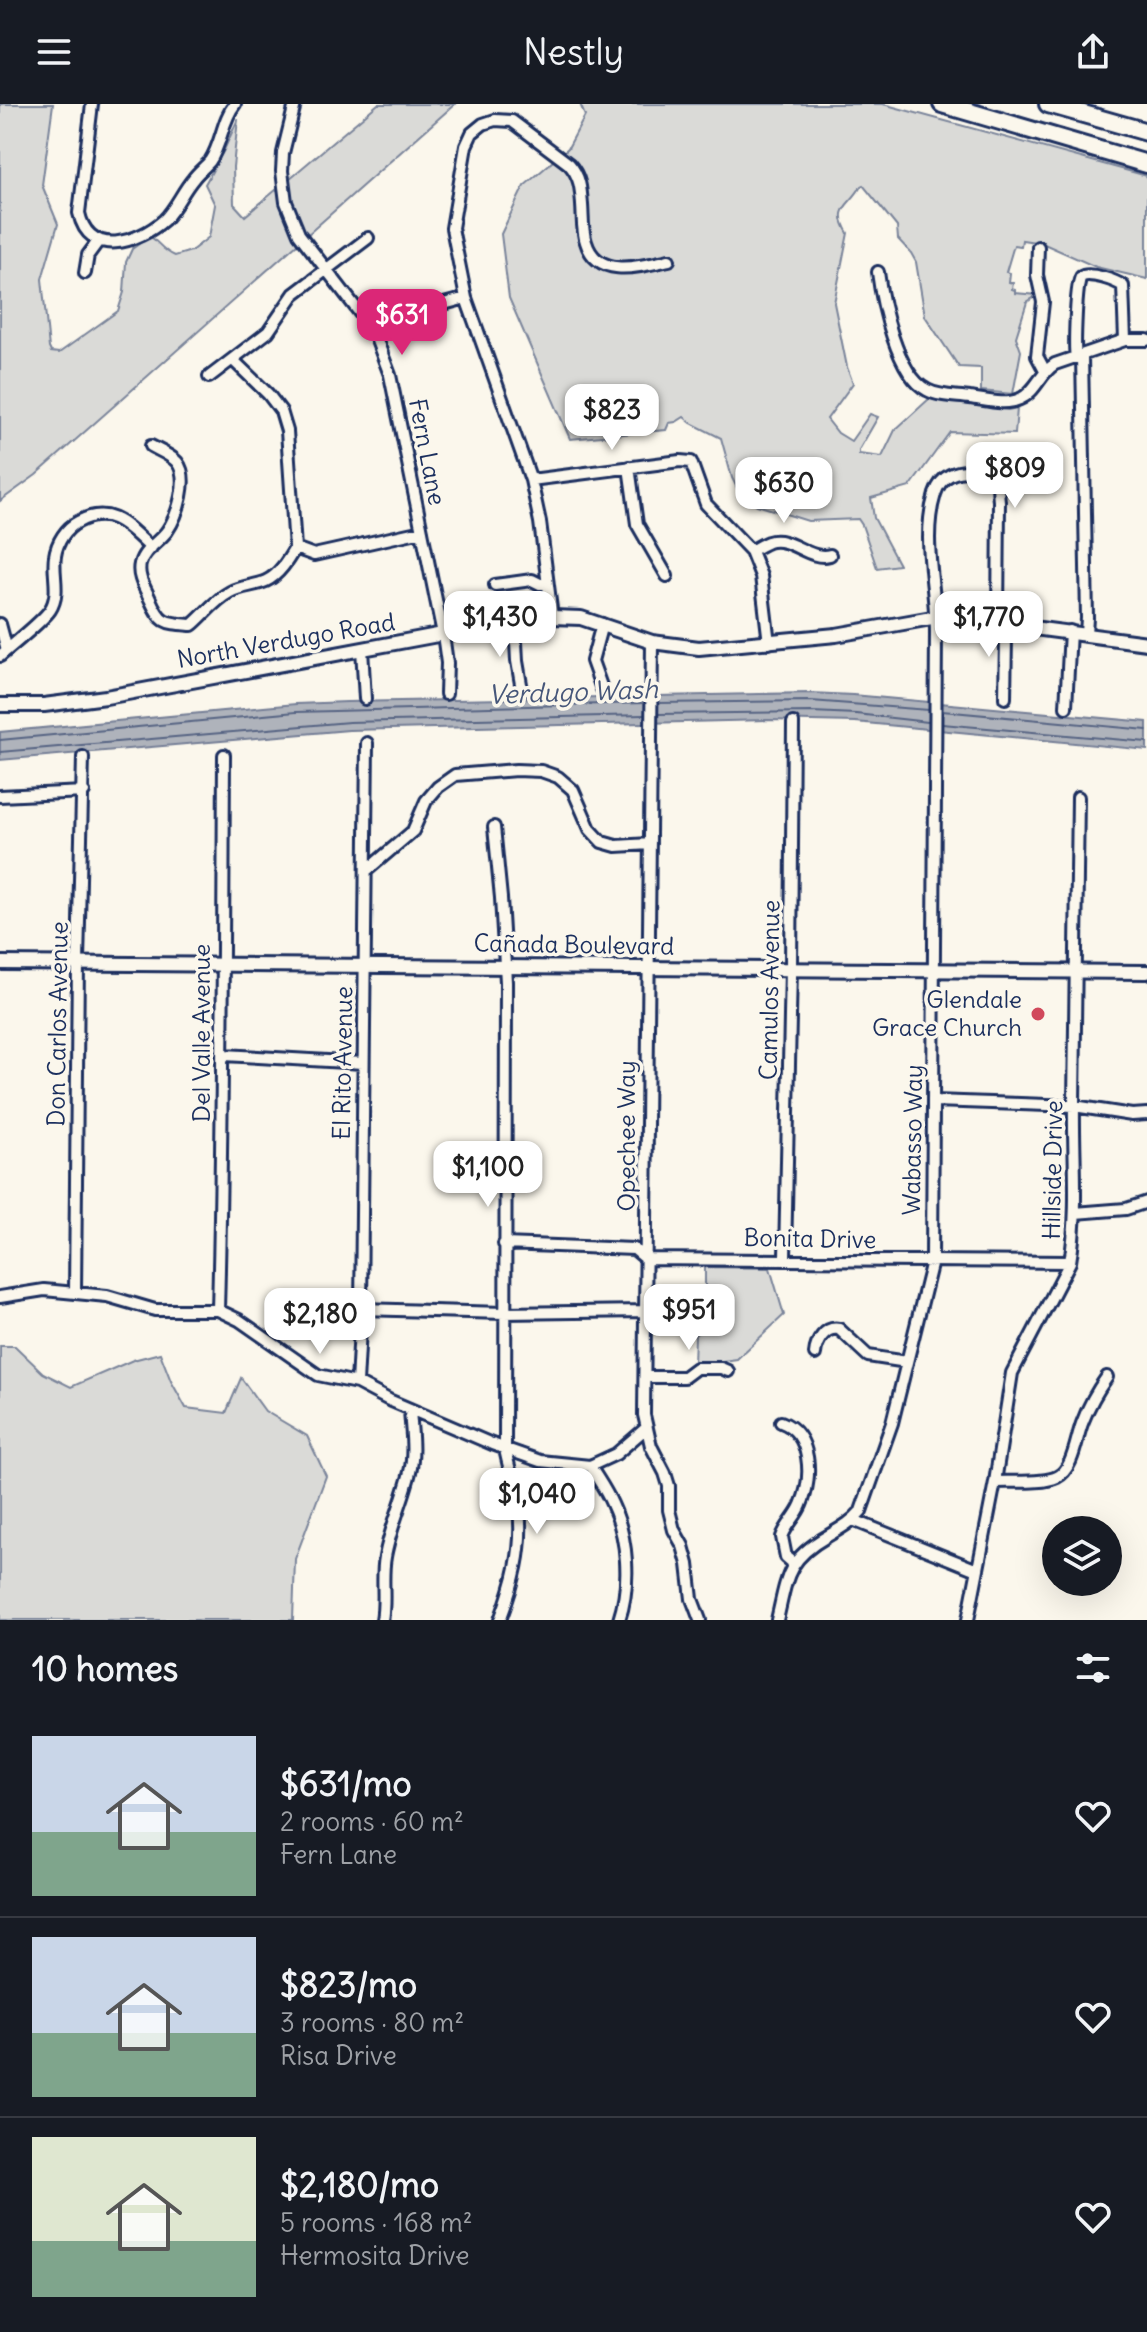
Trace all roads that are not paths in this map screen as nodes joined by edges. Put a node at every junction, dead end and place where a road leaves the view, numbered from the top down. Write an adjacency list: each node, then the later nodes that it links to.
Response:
1 (92, 104): 9 (street)
2 (235, 104): 9 (street)
3 (295, 104): 12 (street, Fern Lane)
4 (942, 104): 7 (highway)
5 (1048, 104): 6 (highway)
6 (1147, 132)
7 (1147, 164)
8 (368, 238): 12 (street)
9 (99, 240): 14 (street)
10 (1038, 247): 21 (street)
11 (669, 260): 15 (street)
12 (328, 270): 16 (street, Fern Lane); 20 (street)
13 (878, 272): 21 (street)
14 (85, 273)
15 (466, 298): 16 (street); 25 (street)
16 (373, 330): 26 (street, Fern Lane)
17 (1125, 340): 18 (street); 19 (street); 19 (street)
18 (1147, 340)
19 (1079, 357): 21 (street); 42 (street)
20 (233, 360): 22 (street); 28 (street)
21 (1045, 371)
22 (209, 377)
23 (151, 446): 27 (street)
24 (629, 467): 25 (street); 29 (street); 31 (street)
25 (531, 480): 32 (street)
26 (422, 531): 28 (street); 41 (street, Fern Lane)
27 (151, 548): 28 (street); 47 (street)
28 (295, 548)
29 (751, 551): 30 (street); 44 (street)
30 (830, 555)
31 (667, 576)
32 (547, 578): 33 (street); 34 (street)
33 (495, 585)
34 (552, 617): 36 (main road, North Verdugo Road); 39 (main road, North Verdugo Road)
35 (936, 617): 37 (main road, North Verdugo Road); 37 (street, Wabasso Way); 44 (main road, North Verdugo Road); 72 (street, Wabasso Way)
36 (515, 623): 41 (main road, North Verdugo Road); 49 (street)
37 (1003, 623): 40 (main road, North Verdugo Road); 51 (street)
38 (0, 624): 47 (street)
39 (602, 624): 43 (main road, North Verdugo Road); 48 (street)
40 (1070, 631): 42 (main road, North Verdugo Road); 54 (street)
41 (443, 634): 46 (main road, North Verdugo Road); 50 (street, Fern Lane)
42 (1086, 634): 45 (main road, North Verdugo Road)
43 (652, 642): 44 (main road, North Verdugo Road); 63 (street, Opechee Way)
44 (769, 643)
45 (1147, 643)
46 (362, 649): 52 (street); 53 (main road, North Verdugo Road)
47 (3, 653)
48 (602, 689)
49 (522, 690)
50 (446, 694)
51 (1005, 698)
52 (365, 699)
53 (0, 705)
54 (1066, 707)
55 (793, 723): 71 (street, Camulos Avenue)
56 (367, 743): 64 (street, El Rito Avenue)
57 (224, 755): 67 (street, Del Valle Avenue)
58 (83, 757): 59 (street, Don Carlos Avenue)
59 (84, 792): 60 (street); 65 (street, Don Carlos Avenue)
60 (0, 796)
61 (1078, 797): 73 (street, Hillside Drive)
62 (494, 827): 69 (street)
63 (650, 844): 64 (street); 70 (street, Opechee Way)
64 (366, 871): 68 (street, El Rito Avenue)
65 (78, 962): 66 (main road, Cañada Boulevard); 67 (main road, Cañada Boulevard); 87 (street, Don Carlos Avenue)
66 (0, 963)
67 (222, 965): 68 (main road, Cañada Boulevard); 75 (street, Del Valle Avenue)
68 (364, 965): 69 (main road, Cañada Boulevard); 76 (street, El Rito Avenue)
69 (503, 966): 70 (main road, Cañada Boulevard); 82 (street)
70 (649, 968): 71 (main road, Cañada Boulevard); 84 (street, Opechee Way)
71 (791, 968): 72 (main road, Cañada Boulevard); 83 (street, Camulos Avenue)
72 (934, 971): 73 (main road, Cañada Boulevard); 77 (street, Wabasso Way)
73 (1077, 972): 74 (main road, Cañada Boulevard); 78 (street, Hillside Drive)
74 (1147, 972)
75 (224, 1055): 76 (street); 90 (street, Del Valle Avenue)
76 (363, 1063): 89 (street, El Rito Avenue)
77 (934, 1101): 78 (street); 85 (street, Wabasso Way)
78 (1074, 1106): 79 (street); 81 (street, Hillside Drive)
79 (1147, 1114)
80 (1147, 1202): 81 (street)
81 (1075, 1213): 86 (street, Hillside Drive)
82 (504, 1244): 84 (street, Bonita Drive); 92 (street)
83 (785, 1258): 84 (street, Bonita Drive); 85 (street, Bonita Drive)
84 (646, 1259): 91 (street, Opechee Way)
85 (932, 1261): 86 (street, Bonita Drive); 94 (street, Wabasso Way)
86 (1070, 1262): 104 (street, Hillside Drive)
87 (75, 1293): 88 (street); 90 (street)
88 (0, 1297)
89 (361, 1309): 92 (street); 98 (street, El Rito Avenue)
90 (218, 1310): 98 (street)
91 (645, 1311): 92 (street); 96 (street, Opechee Way)
92 (504, 1313): 102 (street)
93 (815, 1354): 94 (street)
94 (907, 1362): 105 (street, Wabasso Way)
95 (728, 1371): 96 (street)
96 (645, 1377): 101 (street, Opechee Way)
97 (1107, 1377): 104 (street)
98 (357, 1383): 99 (street)
99 (410, 1409): 102 (street); 108 (street)
100 (781, 1422): 106 (street)
101 (645, 1429): 103 (street); 111 (street, Opechee Way)
102 (505, 1449): 103 (street); 109 (street)
103 (590, 1466): 110 (street)
104 (995, 1482): 107 (street, Hillside Drive)
105 (853, 1520): 106 (street); 107 (street)
106 (793, 1563): 112 (street)
107 (977, 1570): 113 (street, Hillside Drive)
108 (382, 1620)
109 (500, 1620)
110 (619, 1620)
111 (700, 1620)
112 (777, 1620)
113 (968, 1620)

